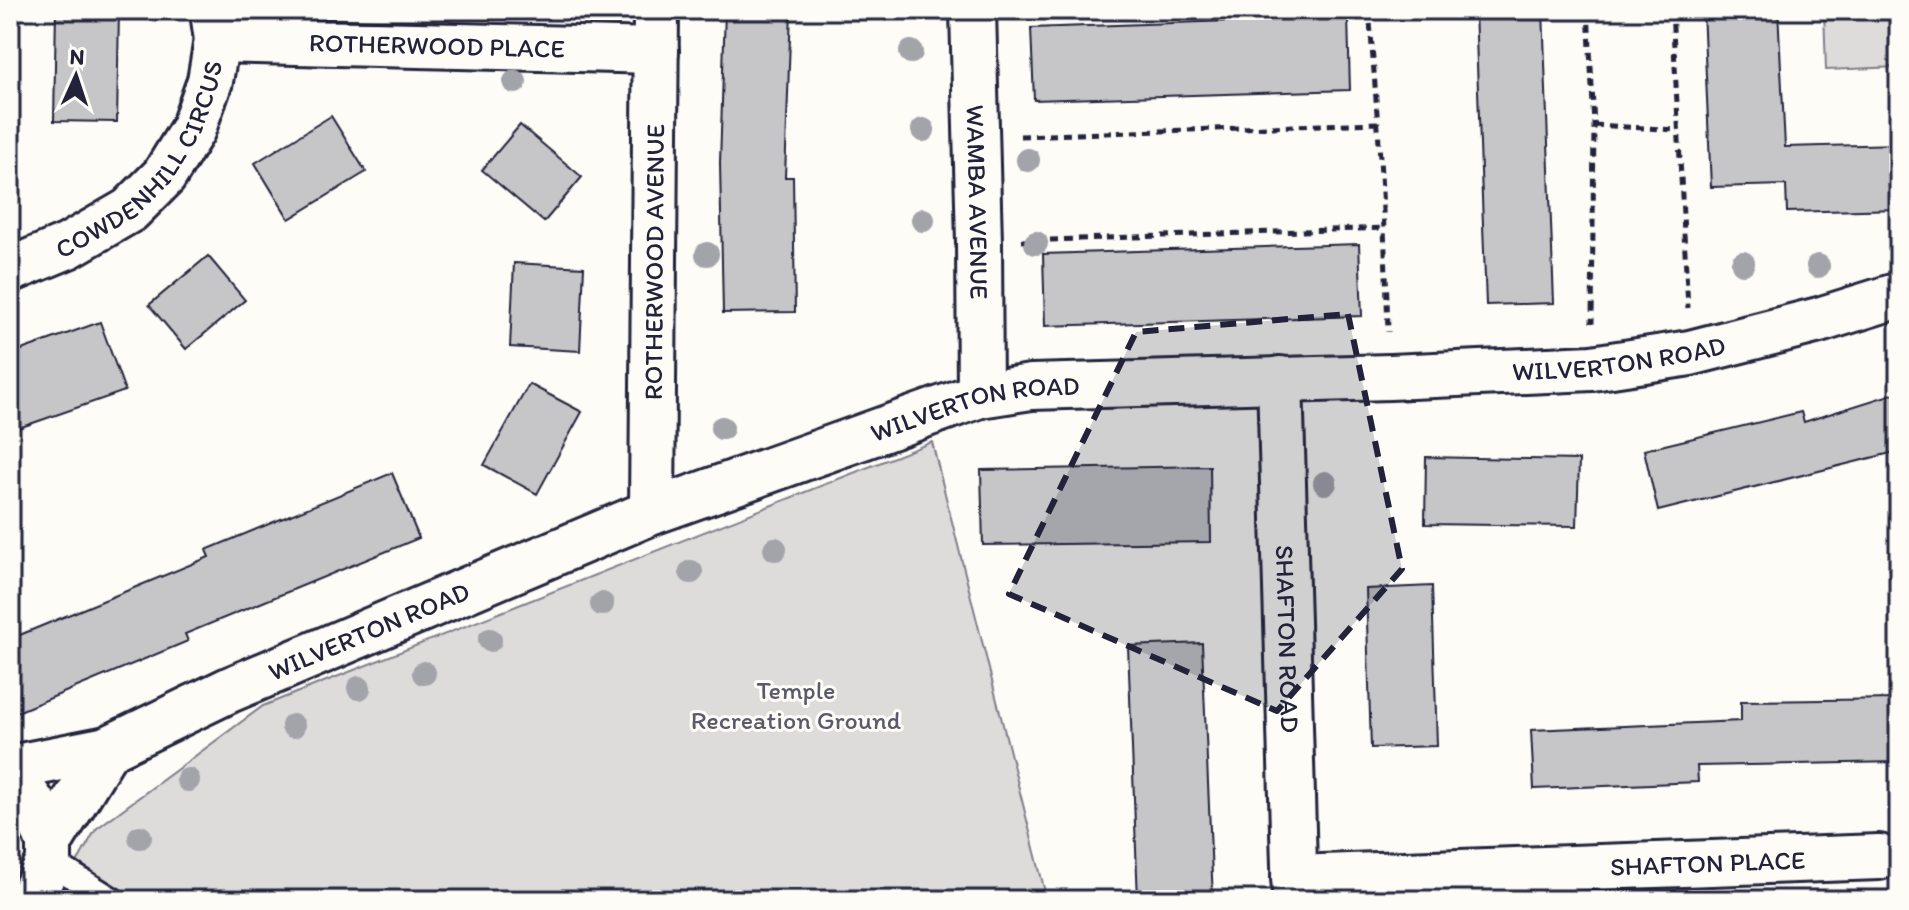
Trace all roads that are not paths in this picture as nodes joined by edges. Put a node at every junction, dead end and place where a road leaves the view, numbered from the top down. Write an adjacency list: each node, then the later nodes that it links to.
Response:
1 (973, 10): 7 (street, WAMBA AVENUE)
2 (215, 25): 3 (street, ROTHERWOOD PLACE); 4 (street, COWDENHILL CIRCUS)
3 (656, 30): 8 (street, ROTHERWOOD AVENUE)
4 (10, 270)
5 (1899, 295): 6 (street, WILVERTON ROAD)
6 (1280, 379): 7 (street, WILVERTON ROAD); 14 (street, SHAFTON ROAD)
7 (980, 395): 8 (street, WILVERTON ROAD)
8 (652, 512): 9 (street, WILVERTON ROAD)
9 (107, 749): 10 (street, WILVERTON ROAD); 13 (street)
10 (10, 768)
11 (10, 782): 13 (street)
12 (1879, 857): 14 (street, SHAFTON PLACE)
13 (43, 868): 15 (lane)
14 (1295, 889)
15 (112, 900)

